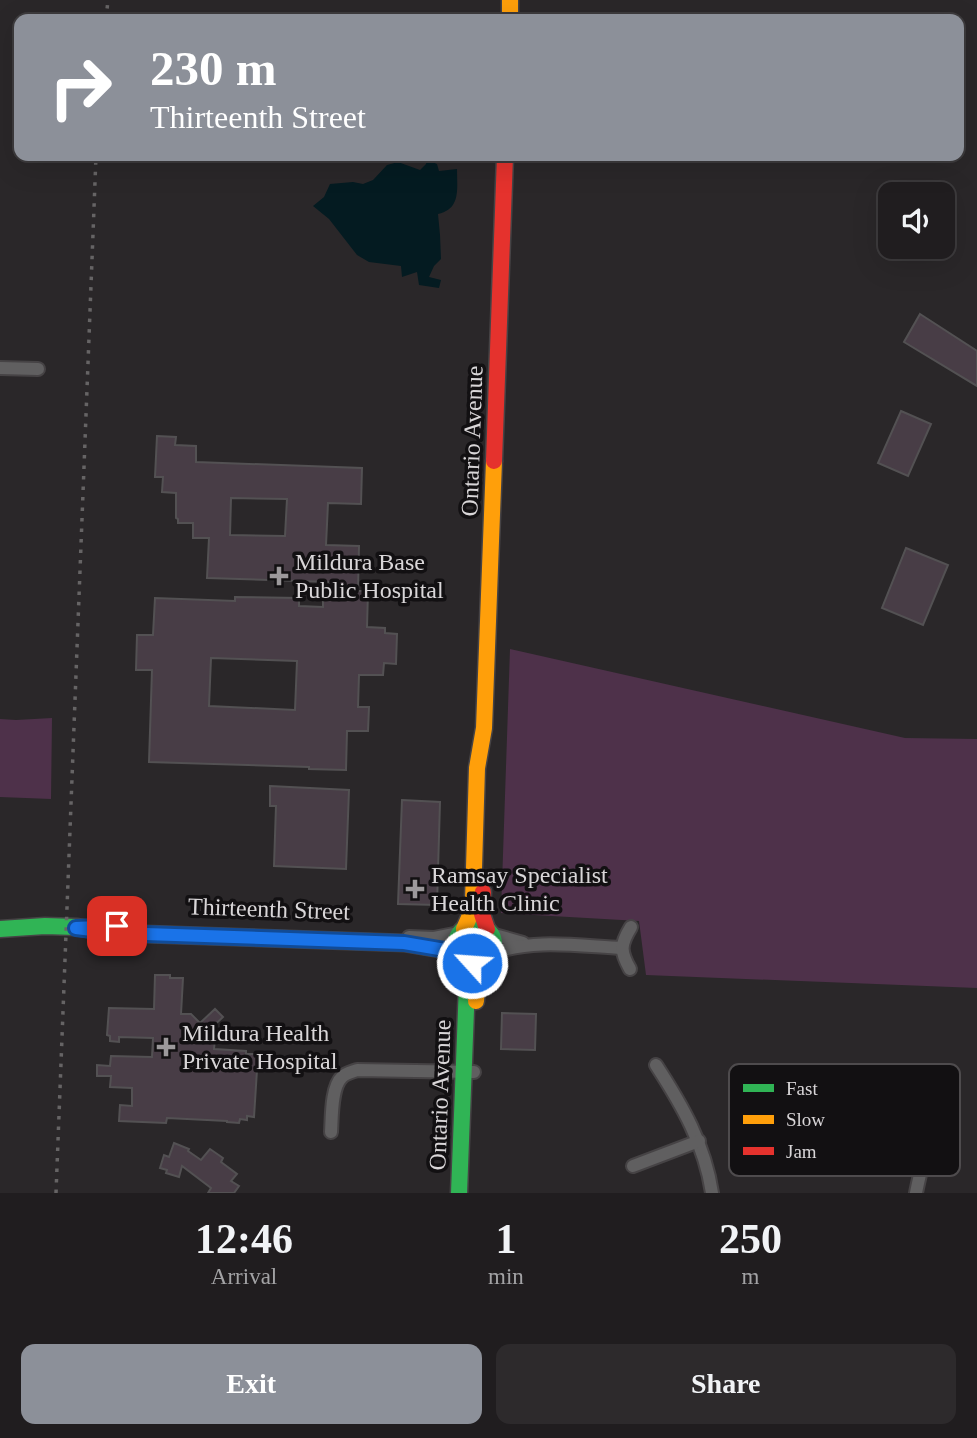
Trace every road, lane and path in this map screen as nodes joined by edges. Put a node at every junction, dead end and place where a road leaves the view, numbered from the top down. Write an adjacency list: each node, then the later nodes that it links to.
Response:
1 (505, 161): 4 (street, Ontario Avenue)
2 (0, 368): 3 (street)
3 (38, 369)
4 (484, 728): 10 (street, Ontario Avenue); 11 (street, Ontario Avenue)
5 (0, 920): 6 (street, Thirteenth Street)
6 (45, 926): 8 (street, Thirteenth Street); 9 (street, Thirteenth Street)
7 (631, 927): 13 (street)
8 (76, 928): 10 (street, Thirteenth Street); 14 (street, Thirteenth Street)
9 (0, 929)
10 (461, 931): 11 (street); 14 (street)
11 (489, 931): 12 (street); 15 (street)
12 (530, 944): 13 (street); 15 (street)
13 (622, 948): 16 (street)
14 (459, 954): 15 (street); 18 (street, Ontario Avenue)
15 (488, 957): 18 (street, Ontario Avenue)
16 (629, 969)
17 (656, 1065): 20 (street)
18 (468, 1072): 19 (street); 22 (street, Ontario Avenue); 23 (street, Ontario Avenue)
19 (331, 1132)
20 (699, 1141): 21 (street); 24 (street)
21 (632, 1166)
22 (459, 1193)
23 (467, 1193)
24 (712, 1193)

